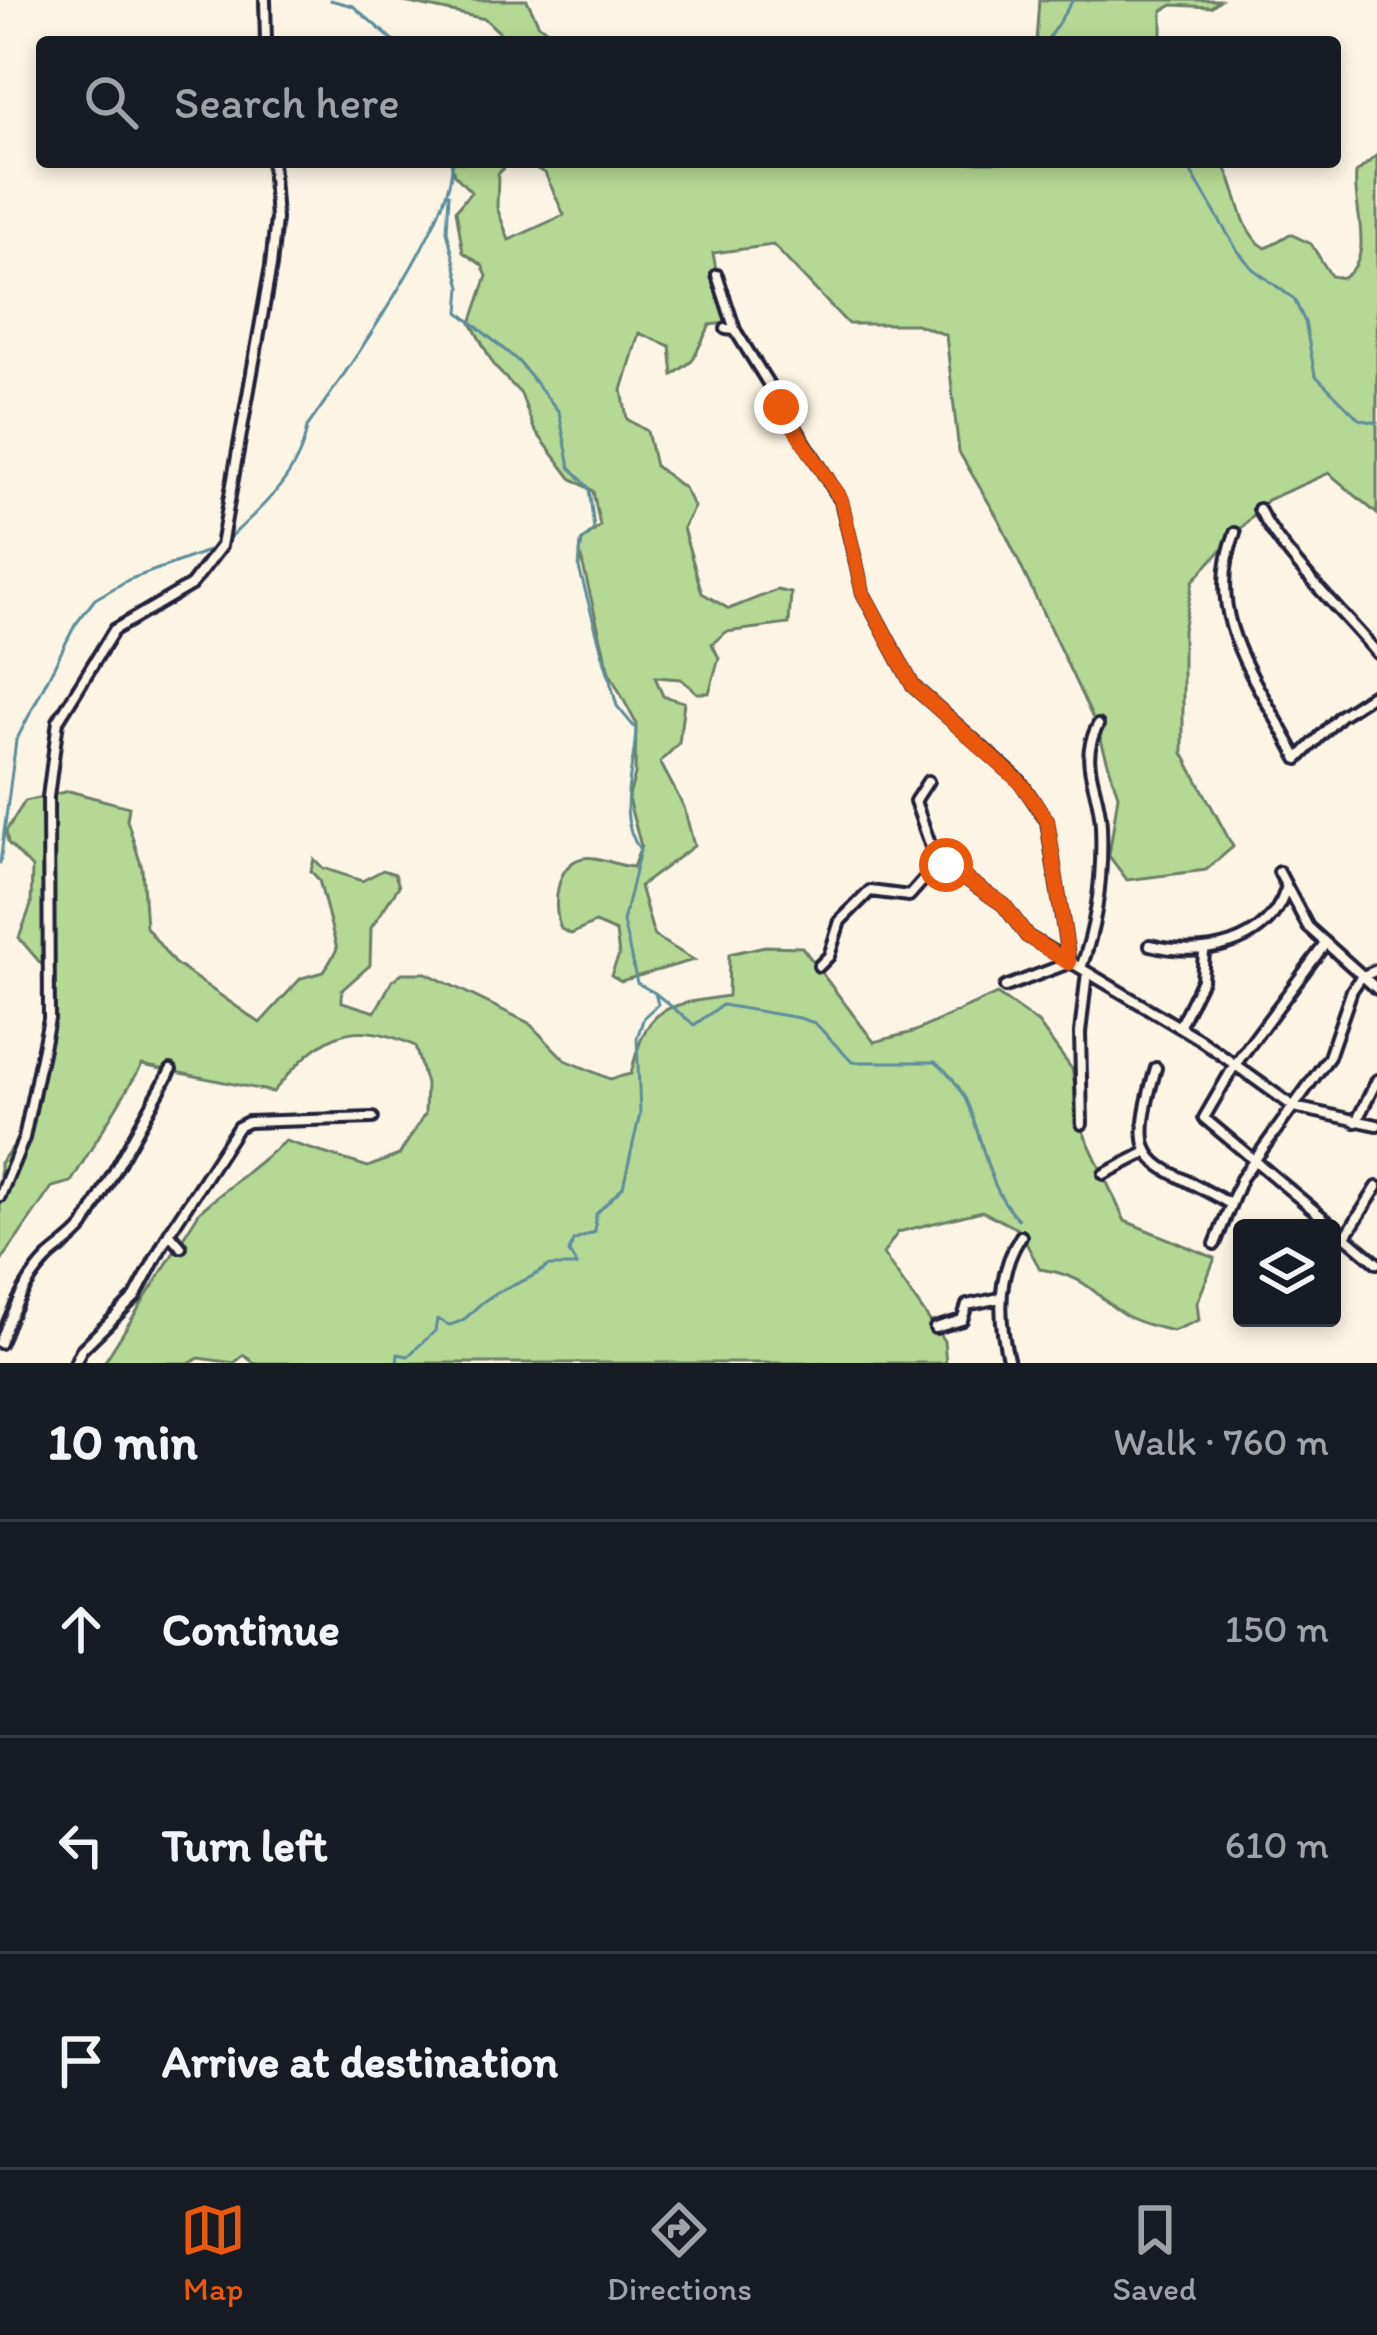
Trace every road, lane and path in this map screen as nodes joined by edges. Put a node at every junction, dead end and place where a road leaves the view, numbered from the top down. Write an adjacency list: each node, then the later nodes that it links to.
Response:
1 (265, 0): 2 (street)
2 (266, 36)
3 (272, 168): 38 (street)
4 (717, 275): 17 (street)
5 (1259, 509): 7 (street)
6 (1235, 533): 8 (street)
7 (1377, 653)
8 (1377, 692)
9 (1097, 725): 19 (street)
10 (928, 781): 11 (street)
11 (941, 860): 17 (street); 18 (street)
12 (1279, 872): 13 (street)
13 (1286, 889): 14 (street); 16 (street)
14 (1325, 944): 21 (street); 25 (street)
15 (1150, 945): 16 (street)
16 (1204, 952): 24 (street)
17 (1069, 963): 19 (street); 22 (street)
18 (819, 966)
19 (1084, 970): 24 (street); 32 (street)
20 (1377, 970): 21 (street)
21 (1361, 976): 23 (street); 29 (street)
22 (1005, 987)
23 (1377, 988)
24 (1179, 1027): 25 (street)
25 (1234, 1066): 29 (street); 35 (street)
26 (1156, 1068): 34 (street)
27 (171, 1070): 48 (street)
28 (1377, 1079): 31 (street)
29 (1294, 1107): 31 (street); 35 (street)
30 (374, 1118): 40 (street)
31 (1356, 1122): 33 (street)
32 (1082, 1124)
33 (1377, 1126)
34 (1145, 1153): 36 (street); 39 (street)
35 (1255, 1158): 39 (street); 41 (street)
36 (1104, 1174)
37 (1377, 1187): 41 (street)
38 (0, 1196)
39 (1230, 1204): 43 (street)
40 (169, 1233): 44 (street); 49 (street)
41 (1346, 1236): 45 (street)
42 (1022, 1237): 46 (street)
43 (1215, 1244)
44 (182, 1247)
45 (1377, 1262)
46 (1000, 1298): 47 (street); 50 (street)
47 (935, 1328)
48 (0, 1343)
49 (75, 1363)
50 (1009, 1363)

